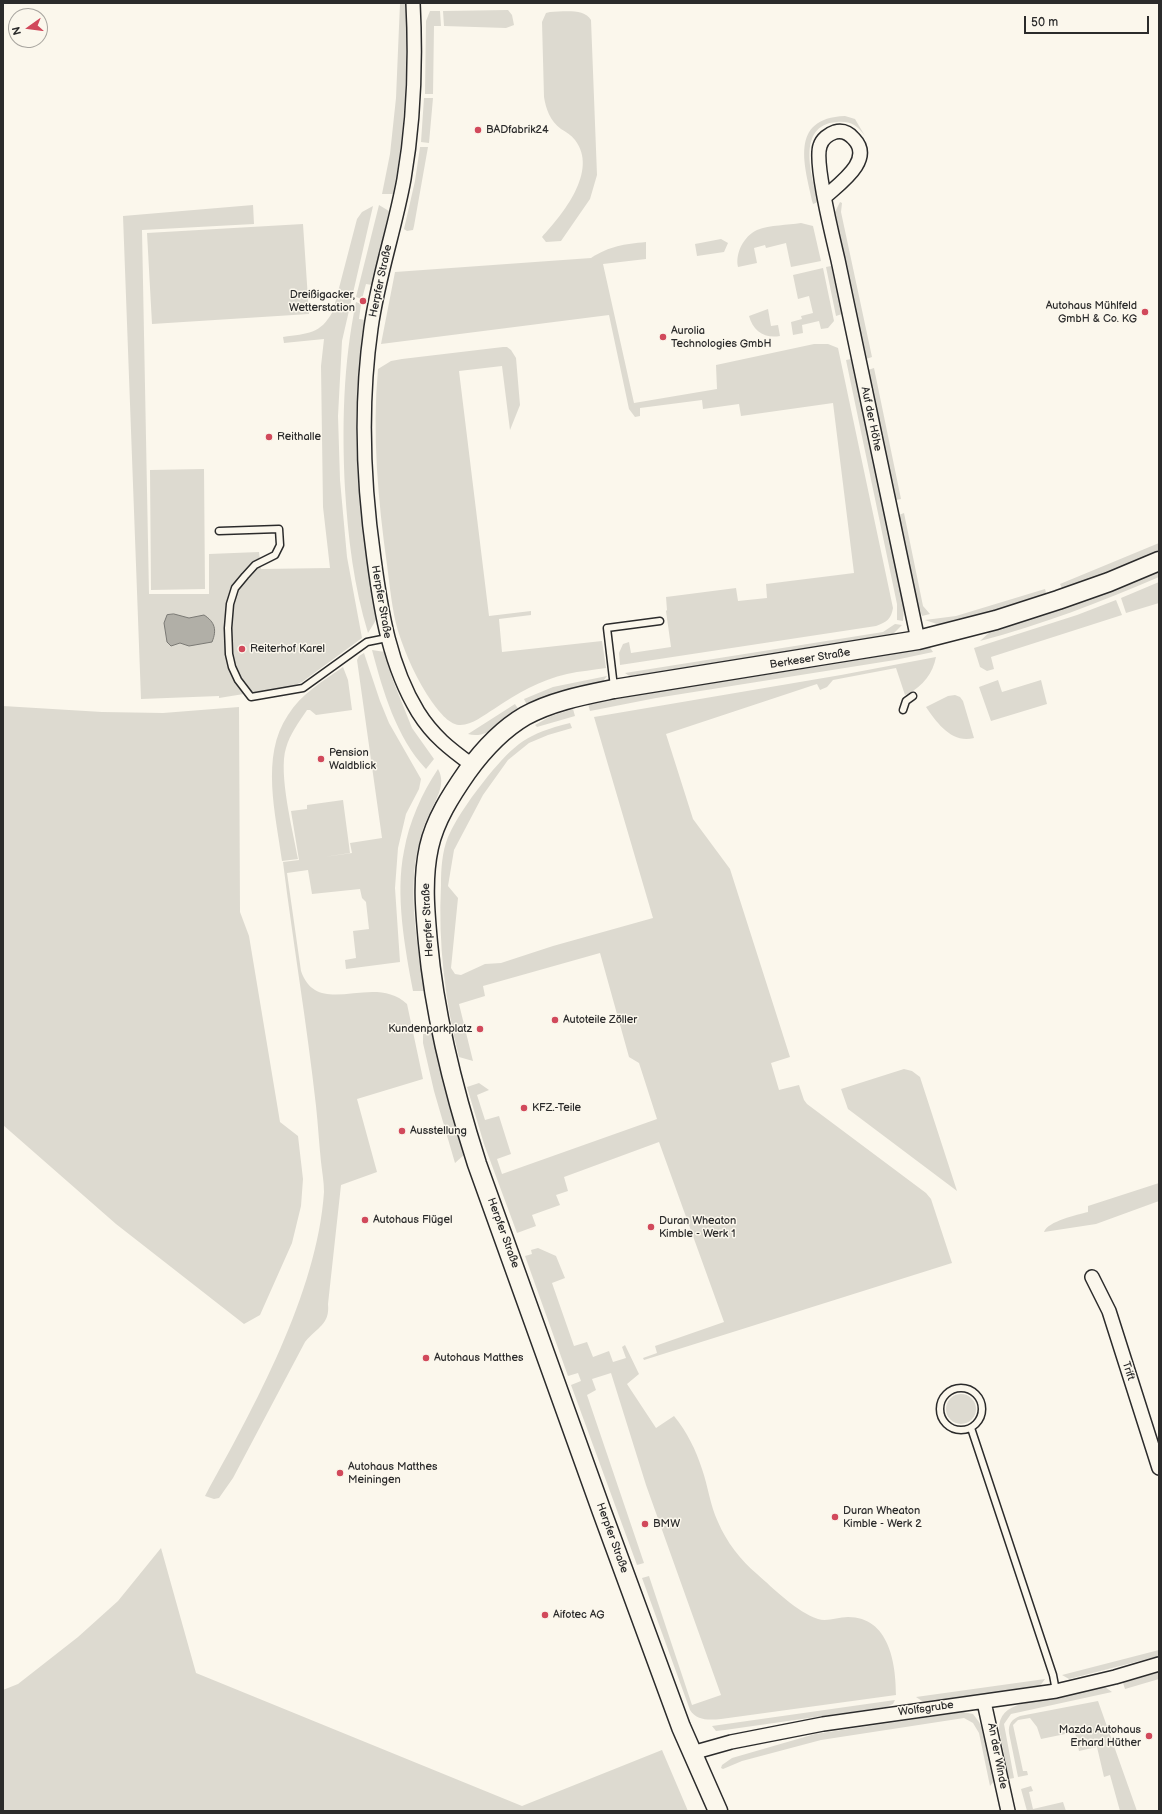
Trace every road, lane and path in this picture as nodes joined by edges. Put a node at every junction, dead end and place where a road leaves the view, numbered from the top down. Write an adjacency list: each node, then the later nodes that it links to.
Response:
1 (413, 3): 6 (street, Herpfer Straße)
2 (825, 197): 2 (street, Auf der Höhe); 7 (street, Auf der Höhe)
3 (219, 531): 6 (lane)
4 (1159, 561): 7 (main road, Berkeser Straße)
5 (660, 622): 8 (lane)
6 (387, 638): 11 (street, Herpfer Straße)
7 (918, 640): 8 (main road, Berkeser Straße)
8 (614, 689): 11 (main road, Berkeser Straße)
9 (913, 696): 10 (lane)
10 (903, 710)
11 (472, 765): 18 (main road, Herpfer Straße)
12 (1092, 1277): 14 (street, Trift)
13 (971, 1428): 13 (lane); 16 (lane)
14 (1159, 1468)
15 (1159, 1664): 16 (street, Wolfsgrube)
16 (1056, 1691): 17 (street, Wolfsgrube)
17 (984, 1702): 18 (street, Wolfsgrube); 20 (street, An der Winde)
18 (692, 1752): 19 (main road, Herpfer Straße)
19 (718, 1811)
20 (1008, 1811)

